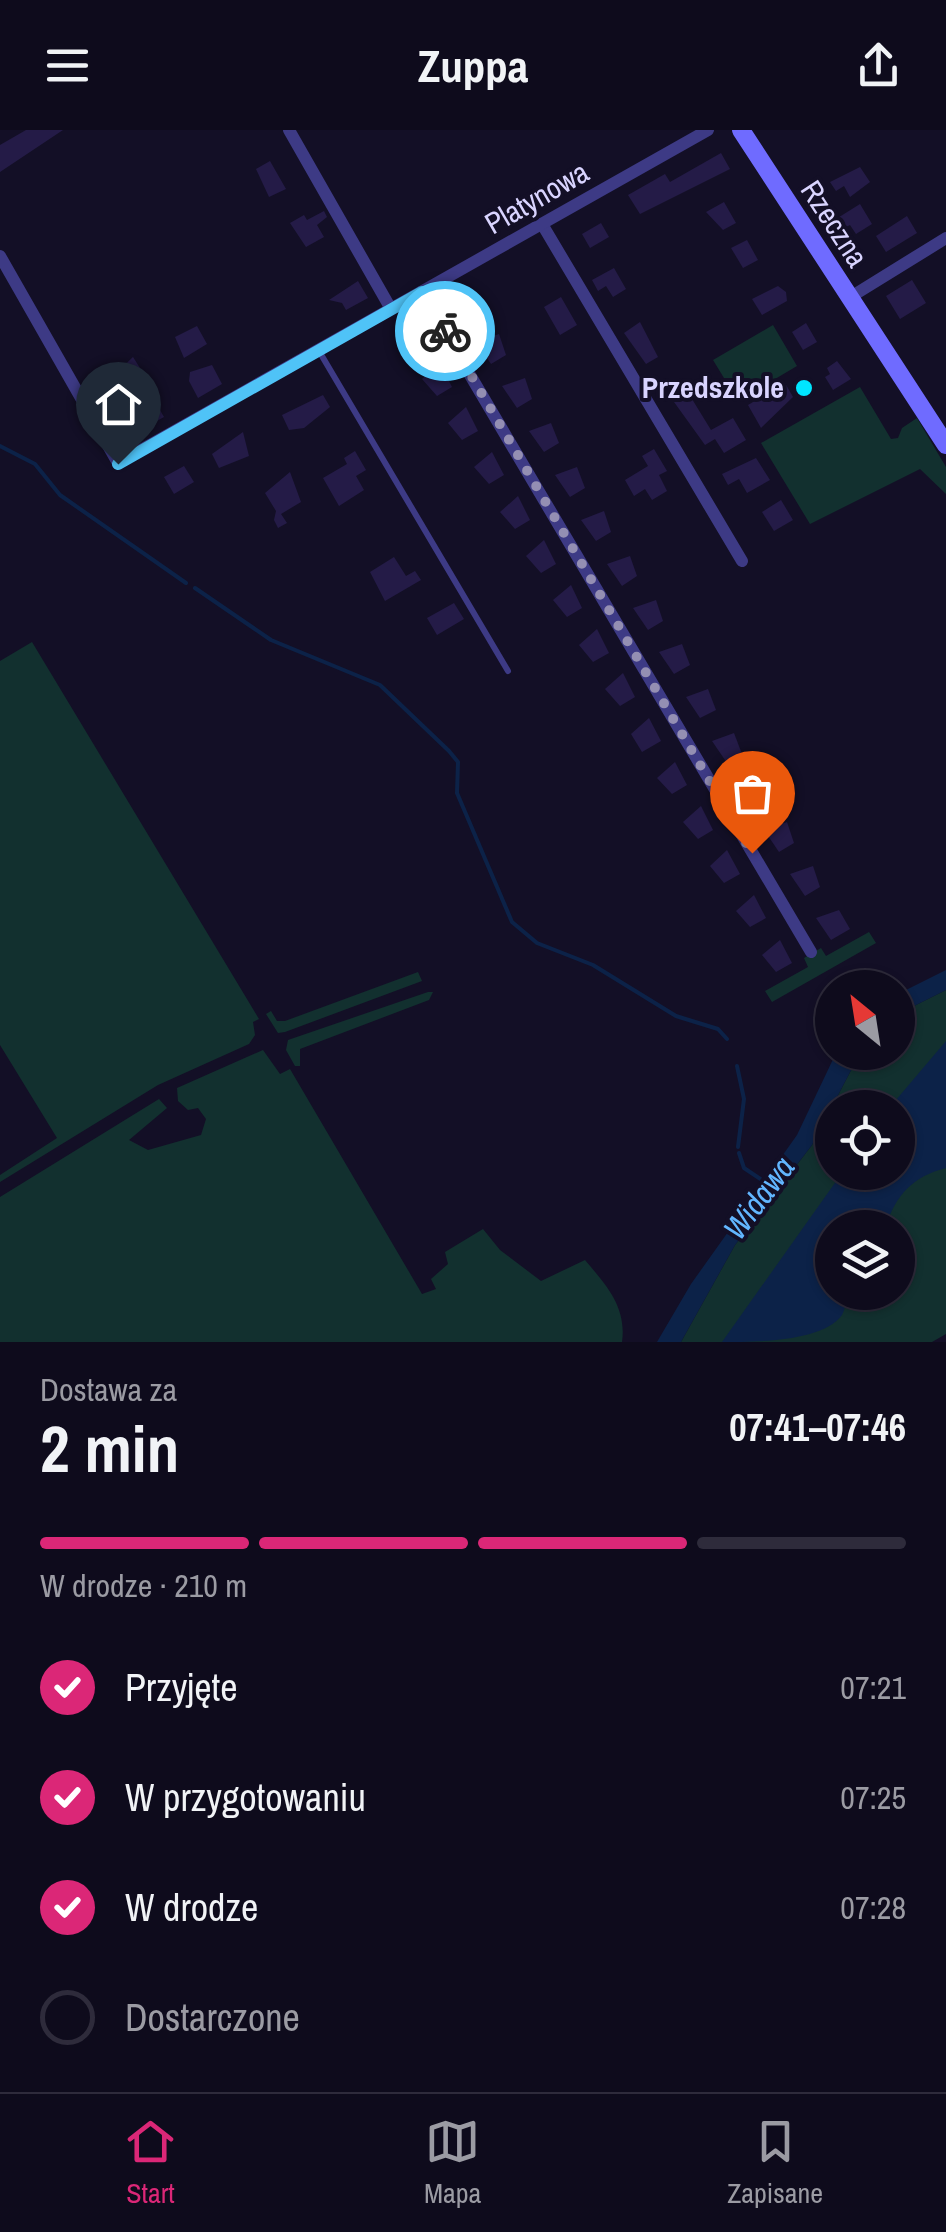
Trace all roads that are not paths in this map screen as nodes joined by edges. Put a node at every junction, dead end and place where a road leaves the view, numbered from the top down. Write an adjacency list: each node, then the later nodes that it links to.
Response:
1 (289, 130): 9 (street)
2 (708, 130): 4 (street, Platynowa)
3 (741, 130): 8 (street, Rzeczna)
4 (542, 224): 7 (street, Platynowa); 12 (street)
5 (946, 238): 8 (street, Rzeczna)
6 (0, 256): 10 (street, Platynowa)
7 (422, 292): 9 (street, Platynowa); 14 (street)
8 (849, 298): 11 (street, Rzeczna)
9 (391, 309): 10 (street, Platynowa)
10 (319, 350): 13 (lane)
11 (946, 445)
12 (742, 561)
13 (508, 671)
14 (811, 952)

